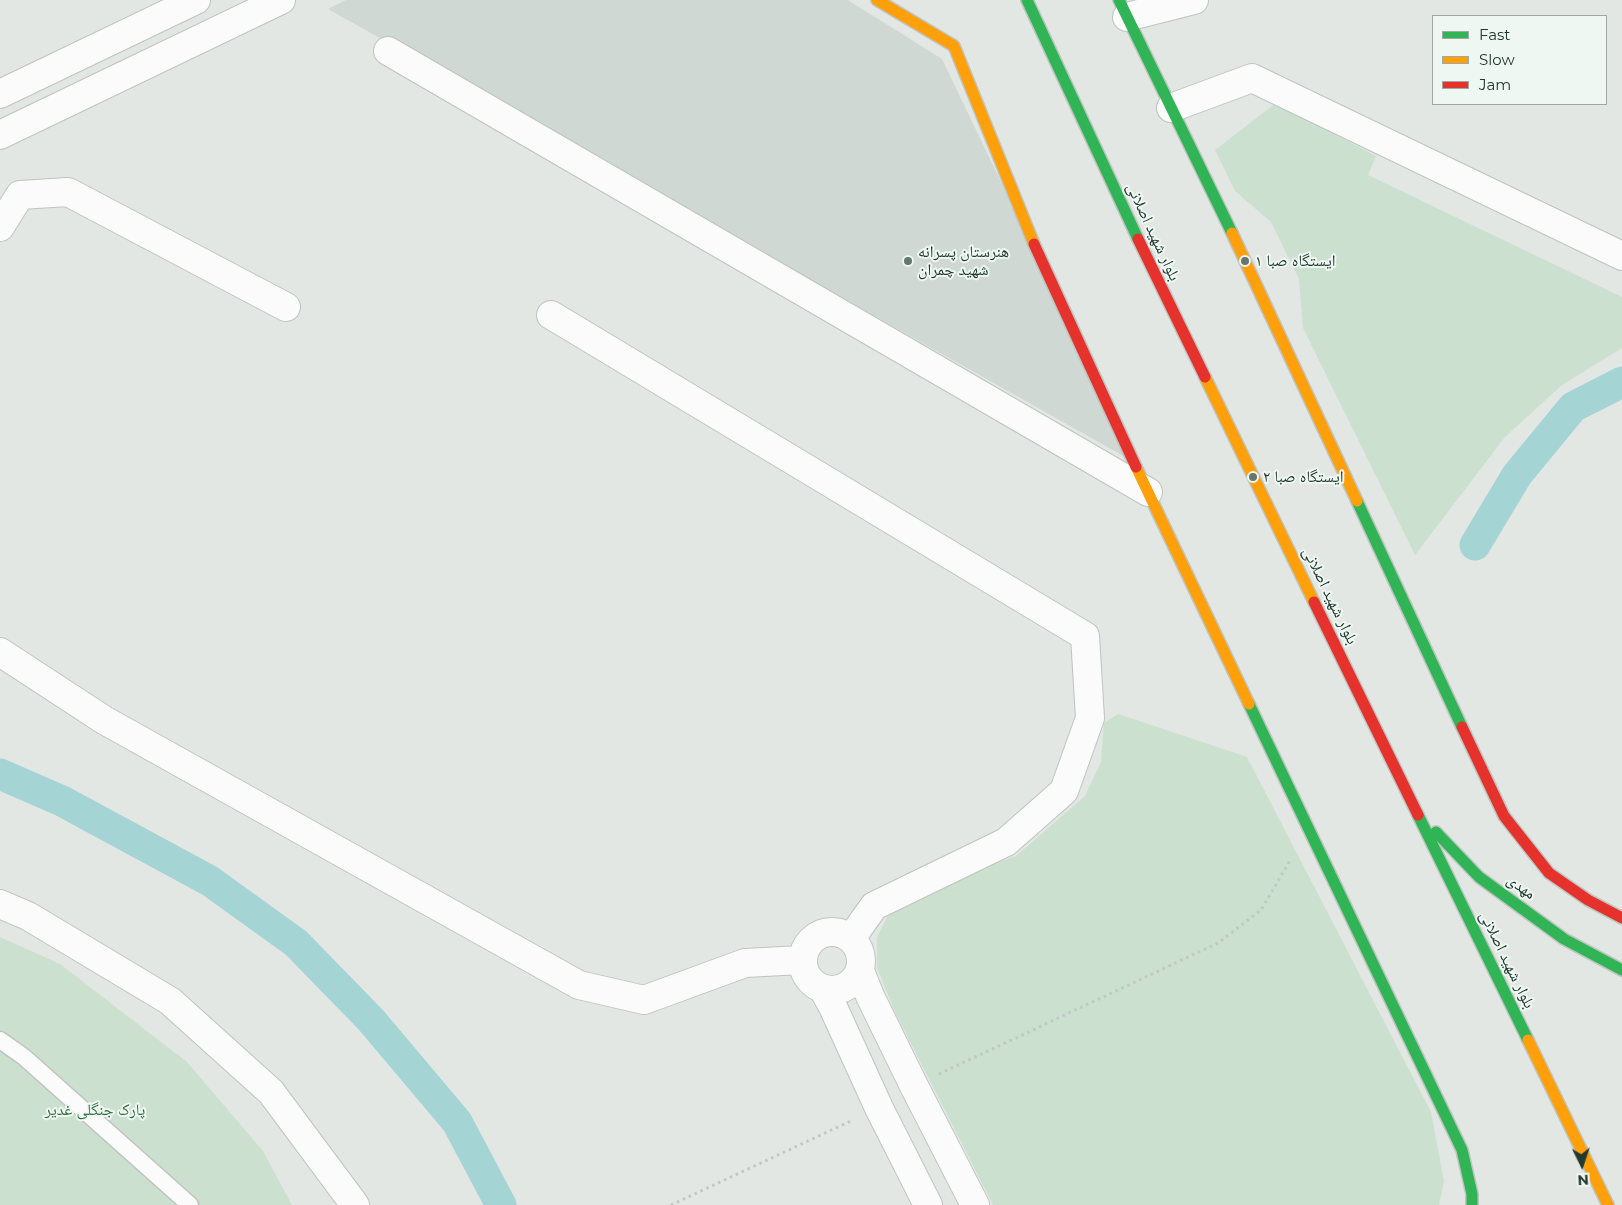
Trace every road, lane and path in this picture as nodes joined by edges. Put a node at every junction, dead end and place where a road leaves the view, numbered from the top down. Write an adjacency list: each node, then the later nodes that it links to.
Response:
1 (196, 0): 8 (street)
2 (281, 0): 10 (street)
3 (877, 0): 15 (main road)
4 (1026, 0): 17 (main road, بلوار شهید اصلانی)
5 (1194, 0): 6 (street)
6 (1123, 8): 9 (main road)
7 (388, 51): 15 (street)
8 (0, 94)
9 (1171, 108): 12 (street); 20 (main road, مهدی)
10 (0, 135)
11 (0, 227): 13 (street)
12 (1622, 256)
13 (286, 307)
14 (551, 315): 21 (street)
15 (1148, 492): 18 (main road)
16 (0, 652): 22 (street)
17 (1417, 811): 23 (main road, مهدی); 30 (main road, بلوار شهید اصلانی)
18 (1309, 828): 27 (path); 35 (main road)
19 (0, 904): 32 (street)
20 (1622, 918)
21 (852, 937): 22 (street); 24 (street)
22 (802, 960): 25 (street)
23 (1622, 970)
24 (860, 971): 25 (street); 27 (street)
25 (823, 989): 28 (street)
26 (0, 1040): 31 (lane)
27 (914, 1086): 29 (street)
28 (879, 1108): 33 (path); 34 (street)
29 (970, 1195): 34 (street)
30 (1605, 1202)
31 (190, 1205)
32 (355, 1205)
33 (671, 1205)
34 (927, 1205)
35 (1472, 1205)

